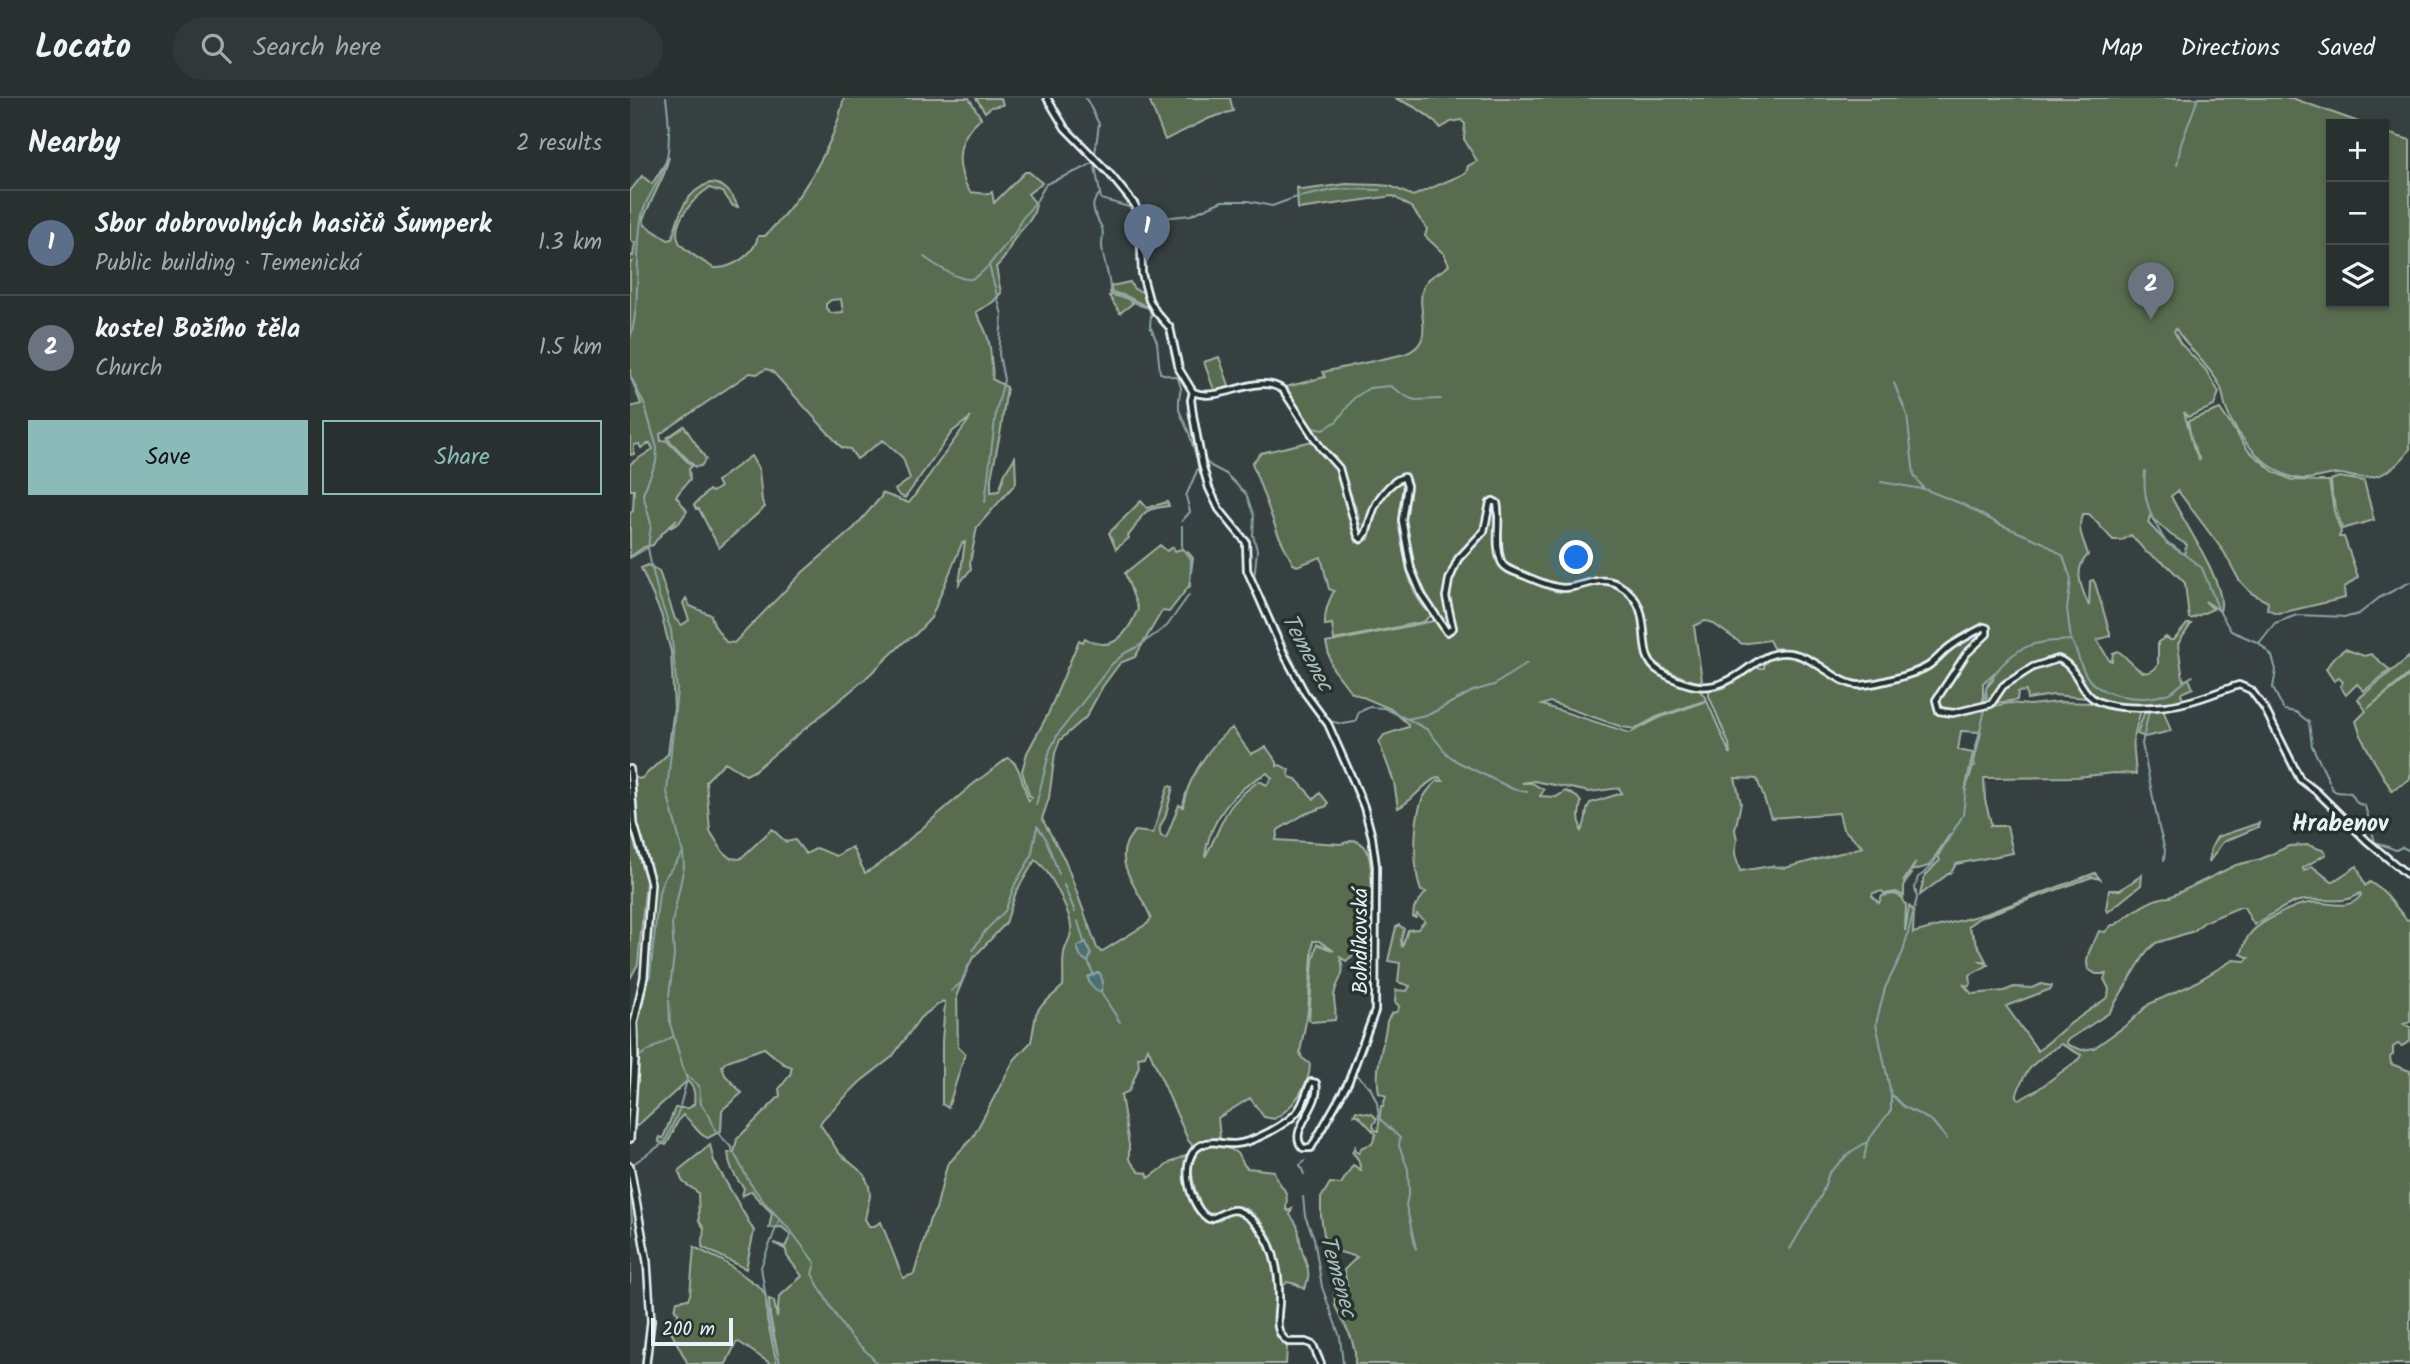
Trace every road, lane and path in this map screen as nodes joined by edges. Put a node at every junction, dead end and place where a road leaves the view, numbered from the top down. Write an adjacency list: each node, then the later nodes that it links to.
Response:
1 (1047, 98): 2 (street)
2 (1193, 392): 4 (street); 9 (street, Bohdíkovská)
3 (630, 769): 5 (main road)
4 (2410, 877)
5 (630, 1132): 6 (main road)
6 (630, 1139)
7 (630, 1168): 8 (main road)
8 (646, 1364)
9 (1321, 1364)

